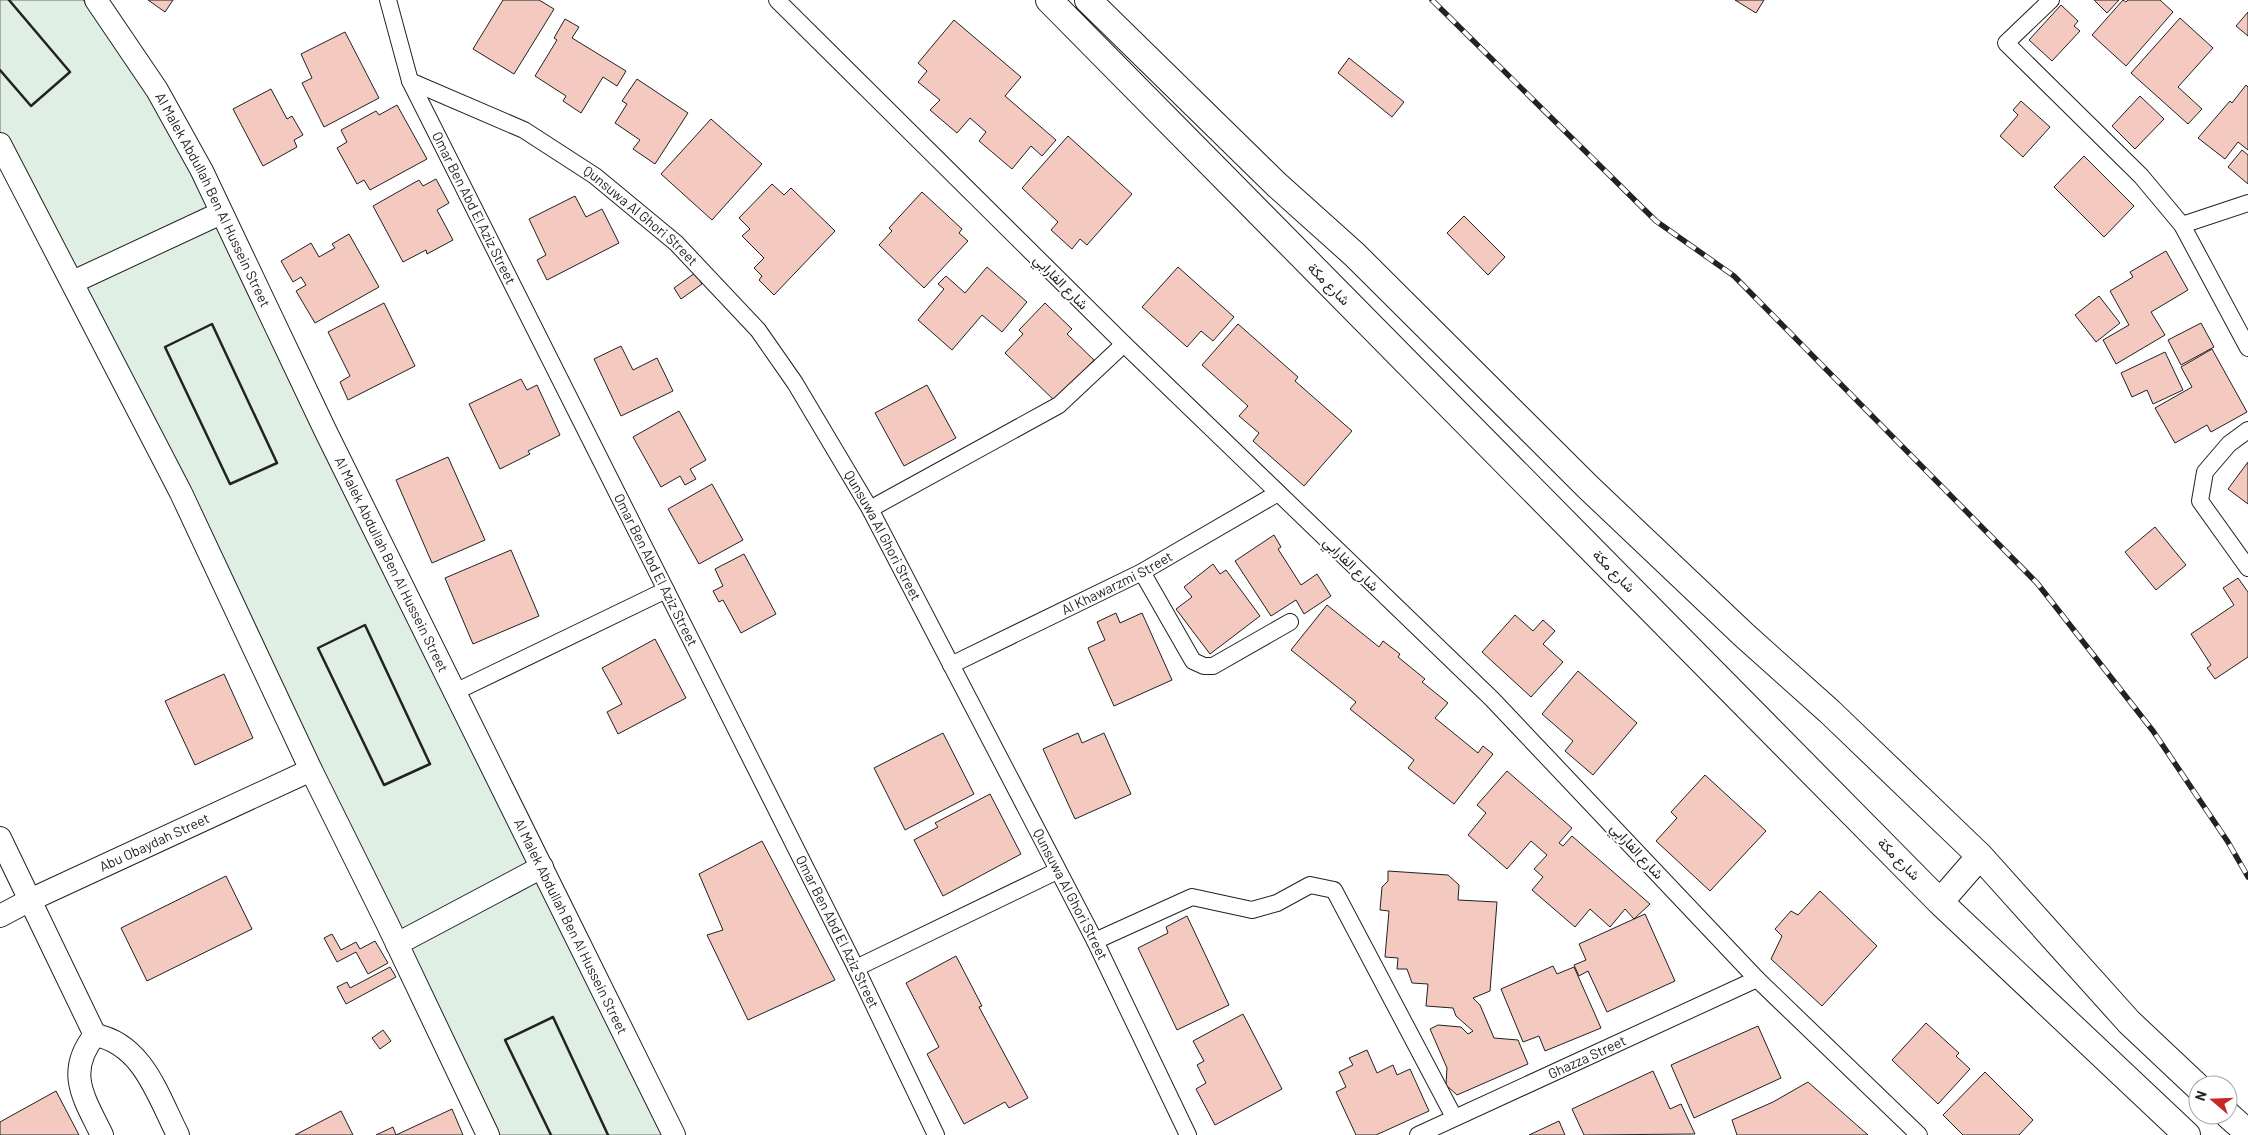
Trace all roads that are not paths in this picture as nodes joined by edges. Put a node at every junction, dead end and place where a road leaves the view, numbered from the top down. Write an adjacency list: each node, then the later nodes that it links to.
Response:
1 (96, 0): 10 (main road, Al Malek Abdullah Ben Al Hussein Street)
2 (388, 0): 7 (street, Omar Ben Abd El Aziz Street)
3 (777, 0): 13 (street, شارع الفارابي)
4 (1049, 0): 30 (main road, شارع مكة)
5 (1088, 0): 26 (main road)
6 (2051, 0): 11 (street)
7 (410, 81): 17 (street, Qunsuwa Al Ghori Street); 20 (street, Omar Ben Abd El Aziz Street)
8 (0, 144): 12 (main road)
9 (2248, 203): 11 (street)
10 (221, 213): 12 (main road); 23 (main road, Al Malek Abdullah Ben Al Hussein Street)
11 (2182, 225): 14 (street)
12 (73, 282): 24 (main road)
13 (1124, 344): 16 (street, شارع الفارابي); 17 (street)
14 (2248, 348)
15 (2248, 430): 18 (street)
16 (1278, 493): 19 (street, Al Khawarzmi Street); 35 (street, شارع الفارابي)
17 (870, 509): 22 (street, Qunsuwa Al Ghori Street)
18 (2248, 568)
19 (1142, 572): 21 (street); 22 (street, Al Khawarzmi Street)
20 (666, 590): 23 (street); 34 (street, Omar Ben Abd El Aziz Street)
21 (1290, 622)
22 (951, 664): 28 (street, Qunsuwa Al Ghori Street)
23 (455, 692): 27 (main road, Al Malek Abdullah Ben Al Hussein Street)
24 (311, 770): 29 (main road, Abu Obaydah Street); 33 (main road)
25 (0, 838): 29 (main road)
26 (1980, 856): 30 (main road); 37 (main road)
27 (542, 867): 33 (main road); 44 (main road, Al Malek Abdullah Ben Al Hussein Street)
28 (1057, 871): 32 (street, Qunsuwa Al Ghori Street); 34 (street)
29 (30, 900): 31 (main road, Abu Obaydah Street); 36 (main road)
30 (1940, 902): 49 (main road, شارع مكة)
31 (0, 916)
32 (1095, 941): 38 (street); 46 (street, Qunsuwa Al Ghori Street)
33 (397, 944): 43 (main road)
34 (856, 968): 45 (street, Omar Ben Abd El Aziz Street)
35 (1757, 979): 38 (street, Ghazza Street); 48 (street, شارع الفارابي)
36 (94, 1035): 41 (main road); 42 (main road)
37 (2188, 1078)
38 (1454, 1117): 47 (street, Ghazza Street)
39 (2238, 1124): 40 (main road)
40 (2248, 1133)
41 (102, 1135)
42 (178, 1135)
43 (488, 1135)
44 (674, 1135)
45 (936, 1135)
46 (1188, 1135)
47 (1418, 1135)
48 (1919, 1135)
49 (2187, 1135)

